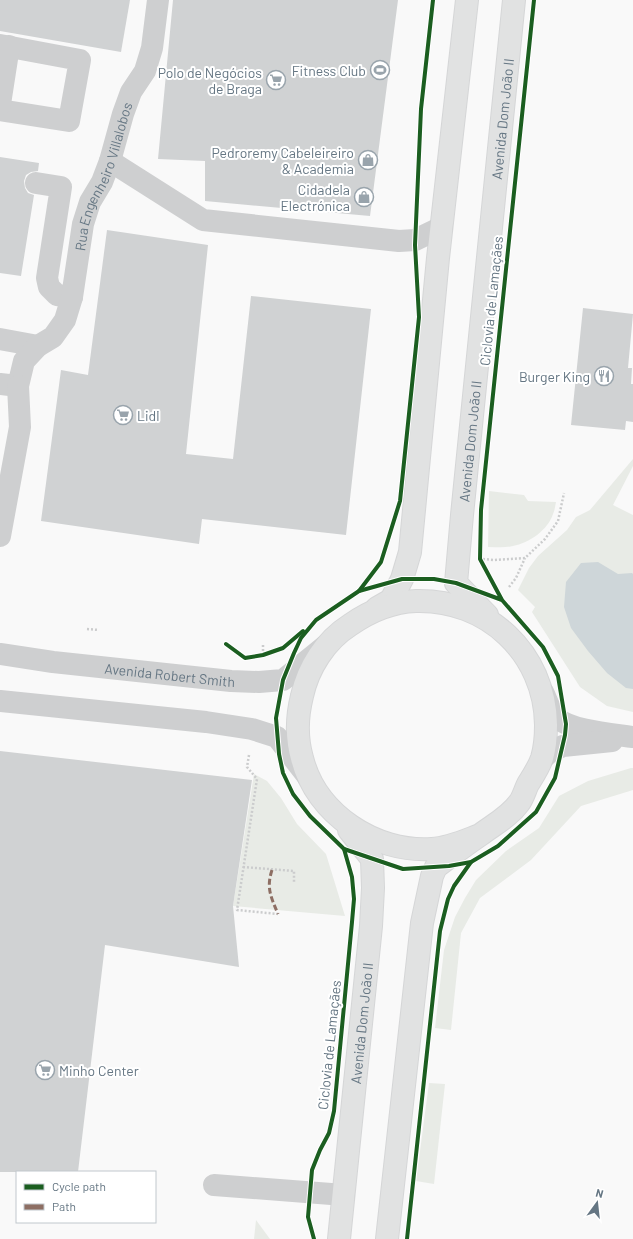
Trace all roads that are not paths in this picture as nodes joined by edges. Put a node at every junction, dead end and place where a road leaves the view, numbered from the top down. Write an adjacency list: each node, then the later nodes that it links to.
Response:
1 (158, 0): 7 (street, Rua Engenheiro Villalobos)
2 (467, 0): 9 (main road)
3 (514, 0): 18 (main road, Avenida Dom João II)
4 (4, 46): 5 (street); 6 (street)
5 (0, 104)
6 (0, 110)
7 (110, 161): 10 (street); 12 (street, Rua Engenheiro Villalobos)
8 (36, 183): 12 (street)
9 (442, 227): 10 (street); 11 (main road)
10 (399, 241): 11 (street)
11 (438, 258): 17 (main road)
12 (72, 297): 14 (street, Rua Engenheiro Villalobos)
13 (0, 339): 14 (street)
14 (38, 346): 15 (street, Rua Engenheiro Villalobos)
15 (9, 385): 16 (street, Rua Engenheiro Villalobos)
16 (0, 536)
17 (364, 615): 18 (main road); 19 (main road)
18 (499, 628): 21 (main road)
19 (327, 644): 20 (street, Avenida Robert Smith); 25 (main road)
20 (0, 654)
21 (530, 664): 23 (street); 24 (main road)
22 (0, 701): 25 (street)
23 (633, 738): 24 (street)
24 (542, 759): 27 (main road)
25 (310, 779): 26 (main road)
26 (340, 818): 27 (main road); 29 (main road, Avenida Dom João II)
27 (480, 835): 31 (main road)
28 (214, 1185): 29 (street)
29 (344, 1195): 30 (main road, Avenida Dom João II)
30 (339, 1239)
31 (387, 1239)

